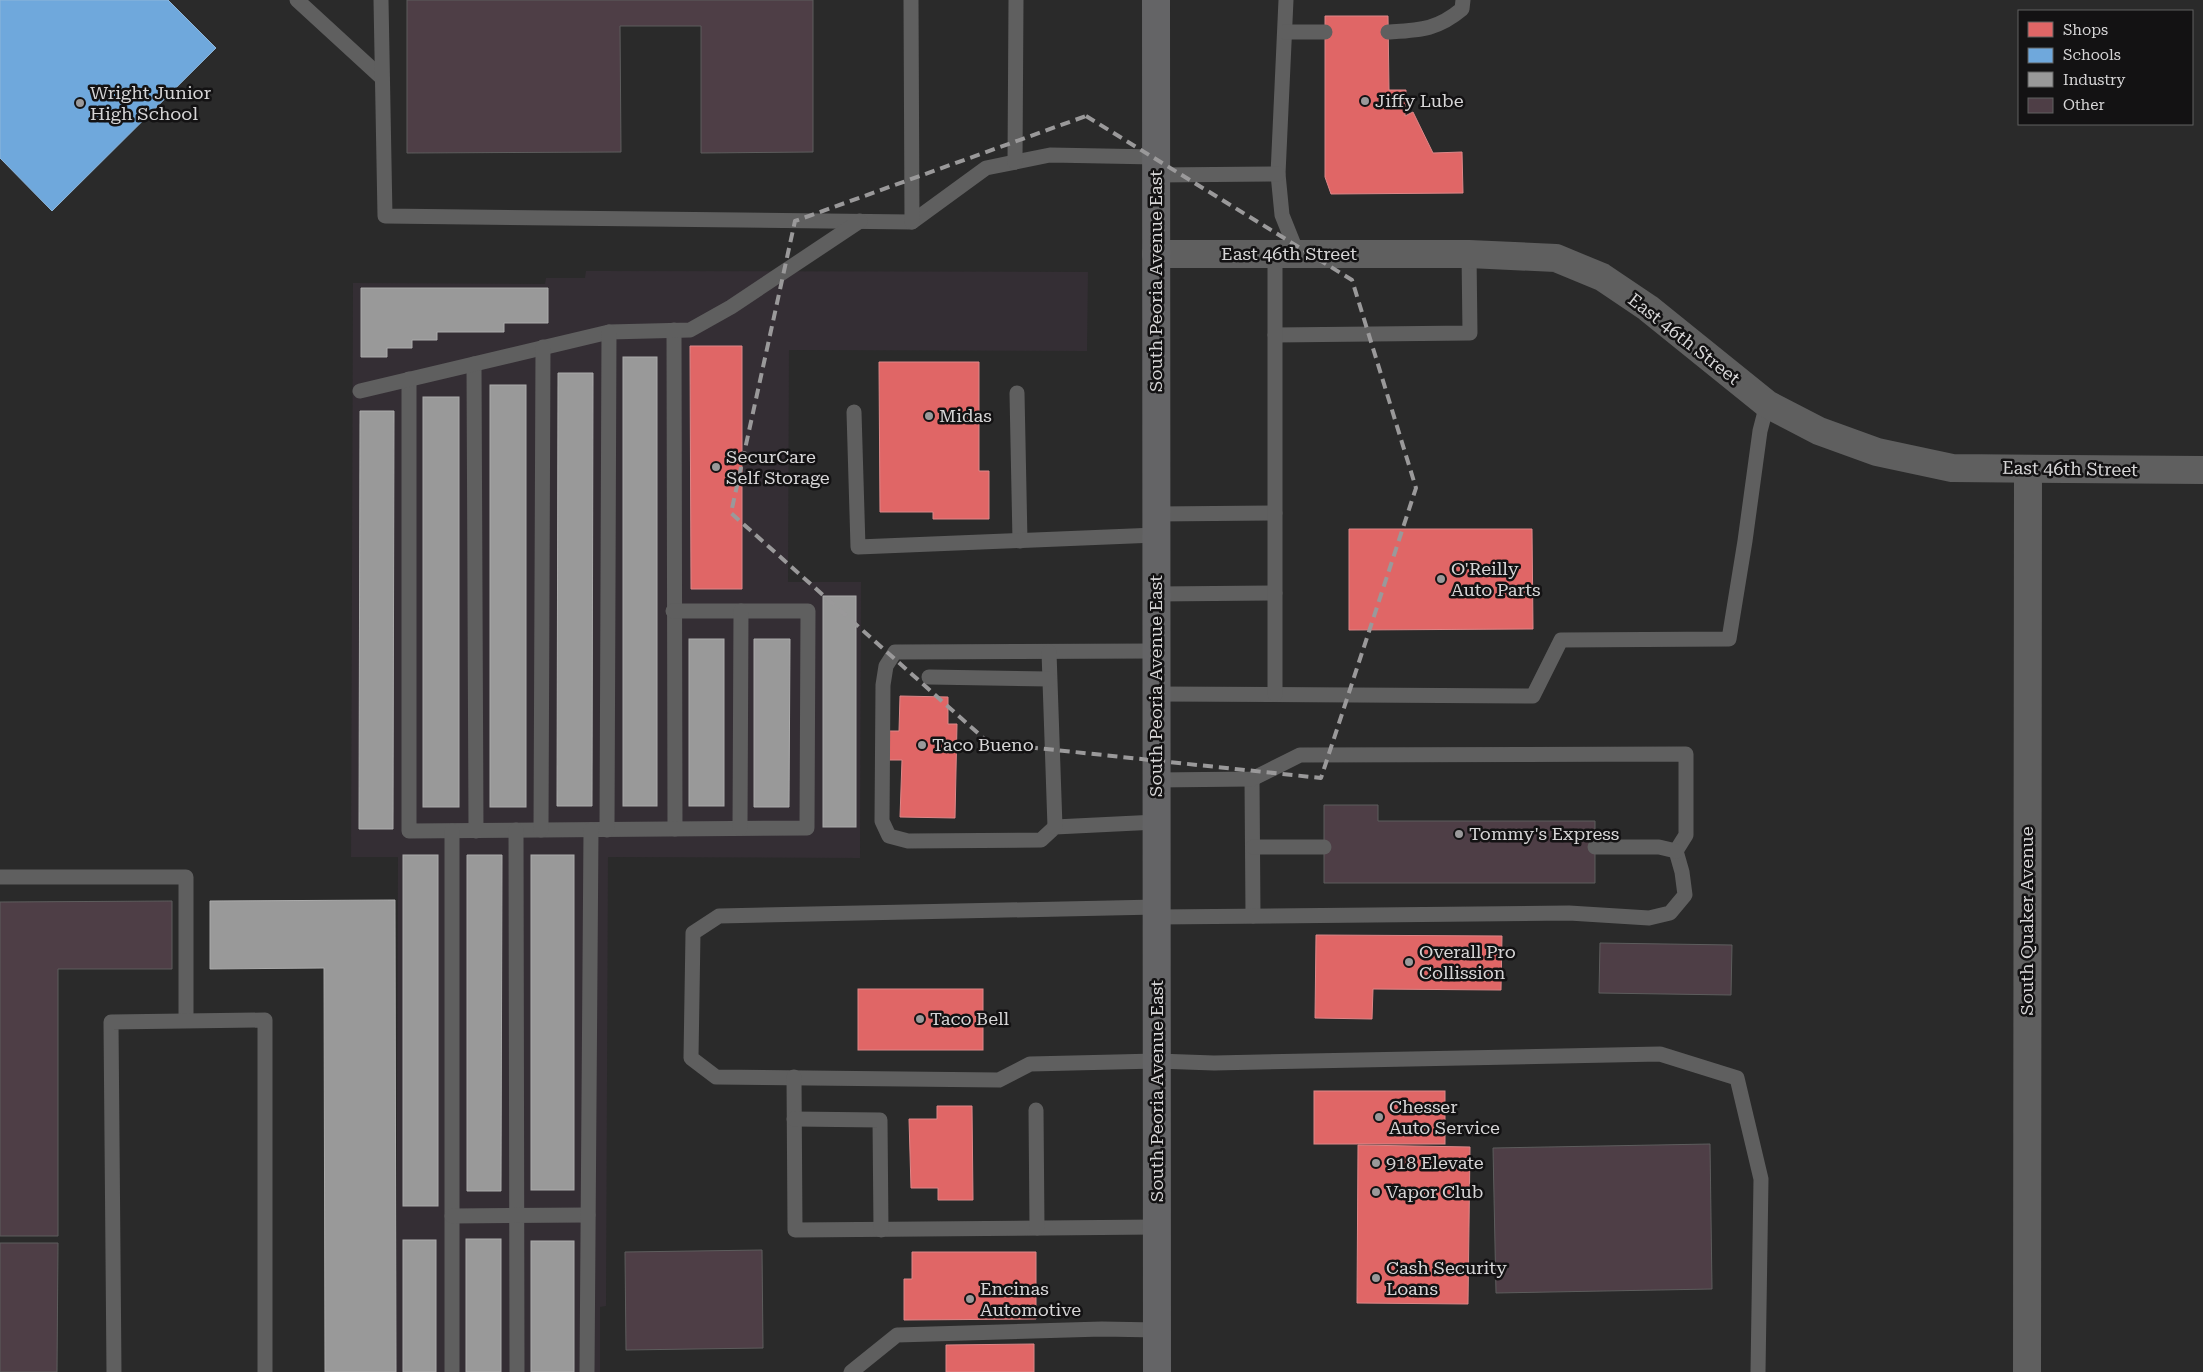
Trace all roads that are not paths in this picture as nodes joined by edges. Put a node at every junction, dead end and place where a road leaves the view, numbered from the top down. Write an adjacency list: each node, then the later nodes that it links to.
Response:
1 (297, 0): 11 (lane)
2 (381, 0): 11 (lane)
3 (911, 0): 16 (lane)
4 (1016, 0): 12 (lane)
5 (1156, 0): 13 (main road, South Peoria Avenue East)
6 (1286, 0): 8 (lane)
7 (1463, 0): 10 (lane)
8 (1285, 32): 9 (lane); 14 (lane)
9 (1325, 32)
10 (1388, 32)
11 (382, 78): 15 (lane)
12 (1015, 162): 13 (lane); 16 (lane)
13 (1156, 166): 14 (lane); 17 (main road, South Peoria Avenue East)
14 (1278, 174): 19 (lane)
15 (860, 221): 16 (lane); 20 (lane)
16 (912, 222)
17 (1156, 254): 19 (street, East 46th Street); 33 (main road, South Peoria Avenue East)
18 (1469, 254): 19 (street, East 46th Street); 22 (lane); 28 (street, East 46th Street)
19 (1287, 255): 22 (lane)
20 (674, 330): 21 (lane); 37 (lane)
21 (609, 332): 23 (lane); 54 (lane)
22 (1275, 335): 32 (lane)
23 (543, 348): 24 (lane); 52 (lane)
24 (474, 364): 25 (lane); 56 (lane)
25 (409, 379): 26 (lane); 55 (lane)
26 (360, 391)
27 (1017, 393): 34 (lane)
28 (1767, 404): 30 (street, East 46th Street); 44 (lane)
29 (854, 412): 34 (lane)
30 (2028, 469): 31 (street, East 46th Street); 84 (street, South Quaker Avenue)
31 (2203, 470)
32 (1275, 513): 33 (lane); 35 (lane)
33 (1156, 524): 34 (lane); 36 (main road, South Peoria Avenue East)
34 (1020, 541)
35 (1275, 593): 36 (lane); 44 (lane)
36 (1156, 594): 39 (main road, South Peoria Avenue East)
37 (673, 611): 38 (lane); 50 (lane)
38 (741, 611): 49 (lane); 49 (lane)
39 (1156, 651): 40 (lane); 43 (main road, South Peoria Avenue East)
40 (1049, 652): 42 (lane); 48 (lane)
41 (929, 677): 42 (lane)
42 (1049, 679): 48 (lane)
43 (1156, 694): 44 (lane); 46 (main road, South Peoria Avenue East)
44 (1275, 694)
45 (1252, 779): 46 (lane); 57 (lane); 60 (lane)
46 (1156, 780): 47 (main road, South Peoria Avenue East)
47 (1157, 822): 48 (lane); 62 (main road, South Peoria Avenue East)
48 (1055, 827)
49 (740, 828): 50 (lane)
50 (675, 829): 54 (lane)
51 (516, 830): 52 (lane); 56 (lane); 71 (lane)
52 (541, 830): 53 (lane)
53 (591, 830): 54 (lane); 69 (lane)
54 (607, 830)
55 (452, 831): 56 (lane); 70 (lane)
56 (476, 831)
57 (1253, 847): 58 (lane); 63 (lane)
58 (1324, 847)
59 (1595, 847): 60 (lane)
60 (1676, 851): 63 (lane)
61 (0, 877): 64 (lane)
62 (1157, 912): 63 (lane); 65 (main road, South Peoria Avenue East); 66 (lane)
63 (1253, 916)
64 (186, 1020): 76 (lane); 77 (lane)
65 (1157, 1061): 66 (lane); 72 (main road, South Peoria Avenue East); 83 (lane)
66 (794, 1077): 68 (lane)
67 (1036, 1110): 73 (lane)
68 (794, 1119): 74 (lane); 74 (lane)
69 (588, 1215): 71 (lane); 80 (lane)
70 (452, 1216): 71 (lane); 78 (lane)
71 (516, 1216): 79 (lane)
72 (1157, 1227): 73 (lane); 75 (main road, South Peoria Avenue East)
73 (1037, 1228): 74 (lane)
74 (880, 1230)
75 (1157, 1330): 81 (lane); 82 (main road, South Peoria Avenue East)
76 (114, 1372)
77 (265, 1372)
78 (452, 1372)
79 (517, 1372)
80 (587, 1372)
81 (852, 1372)
82 (1157, 1372)
83 (1758, 1372)
84 (2027, 1372)

